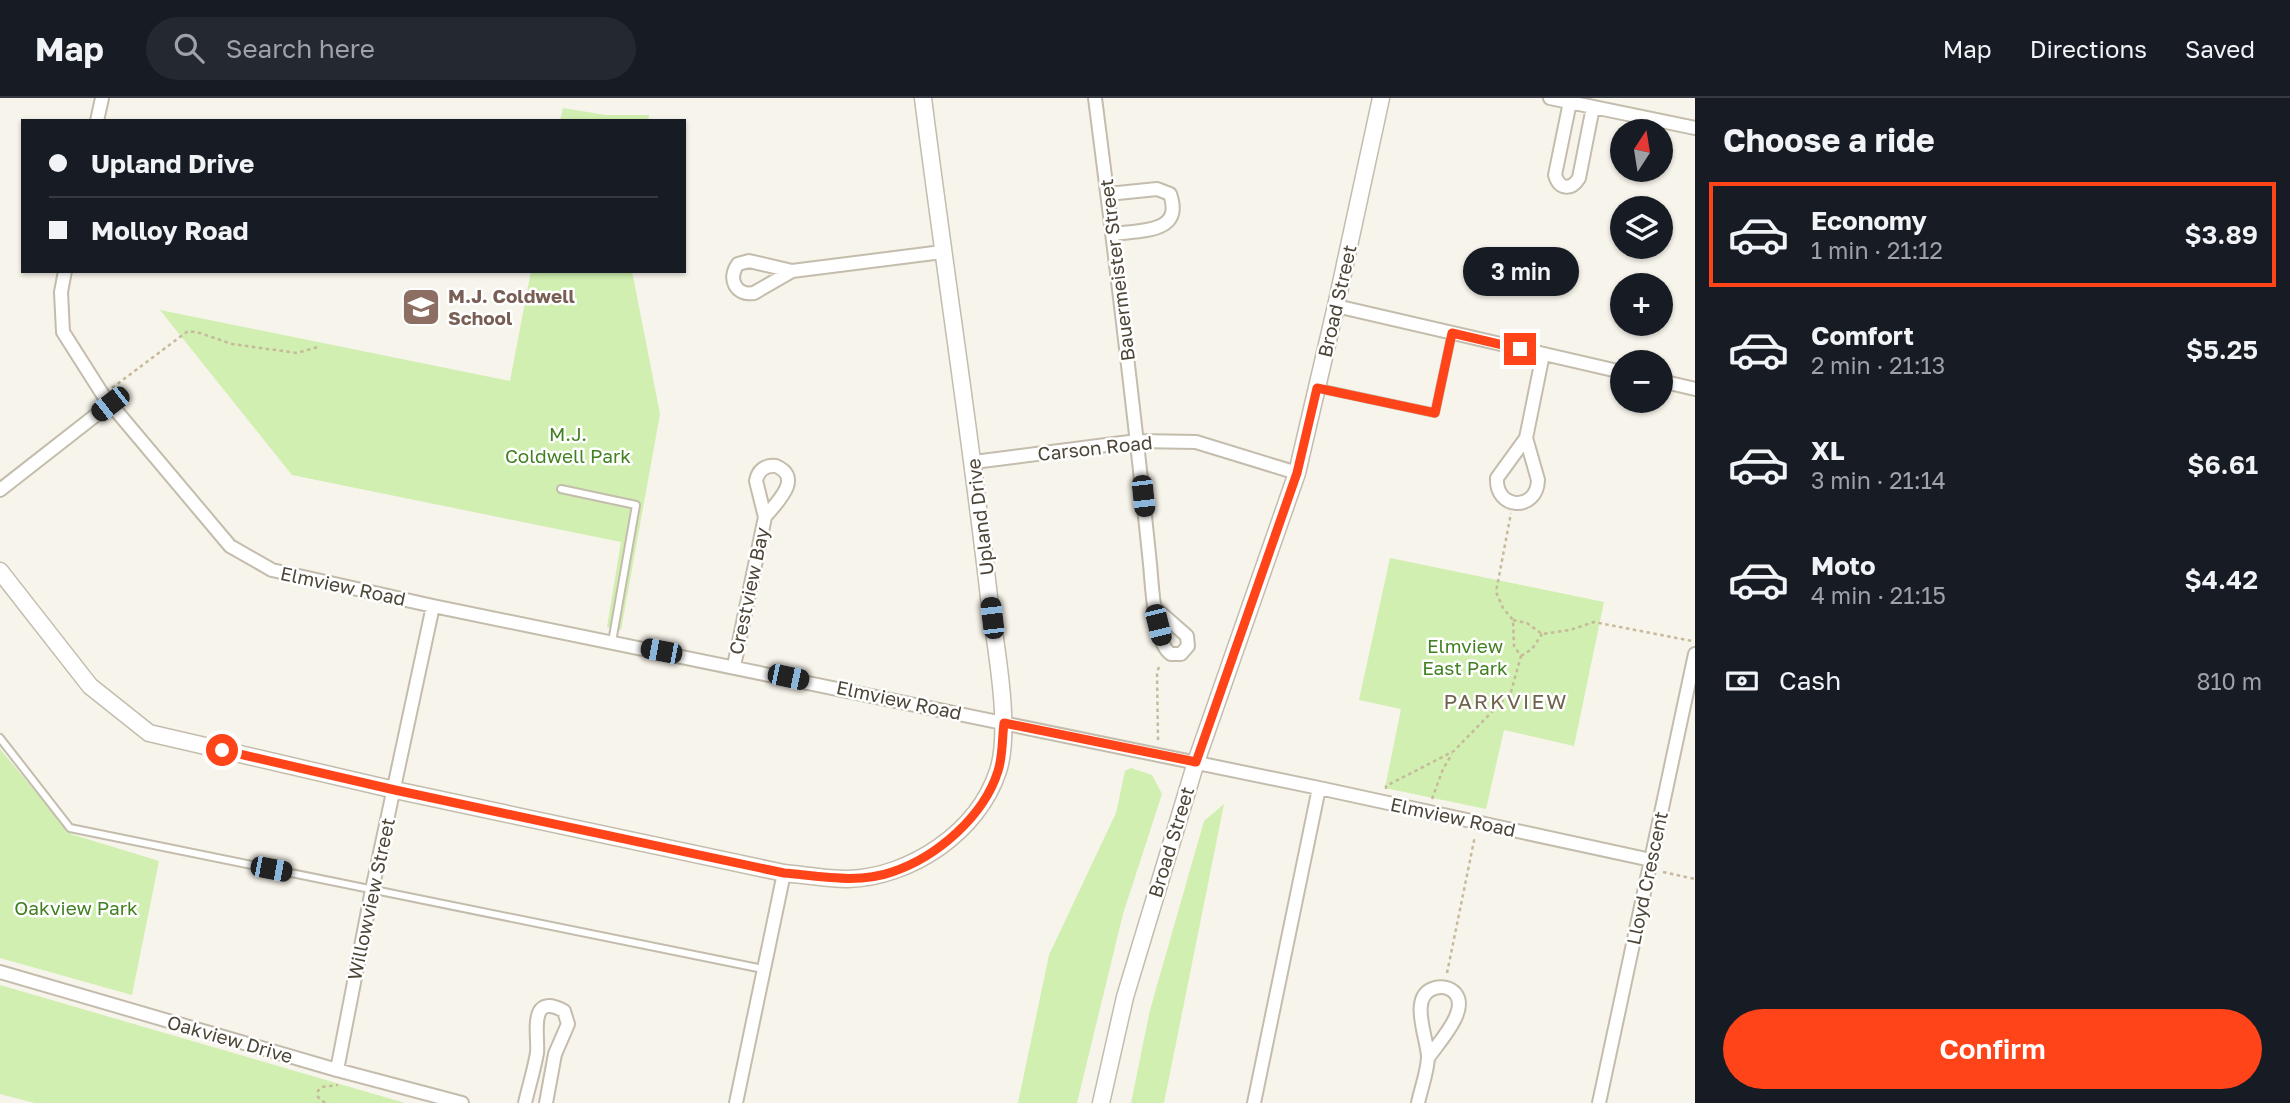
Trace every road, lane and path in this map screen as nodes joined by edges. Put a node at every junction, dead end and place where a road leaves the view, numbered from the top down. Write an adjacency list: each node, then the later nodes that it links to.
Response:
1 (102, 98): 8 (street)
2 (923, 98): 12 (street, Upland Drive)
3 (1096, 98): 10 (street, Bauermeister Street)
4 (1381, 98): 15 (street, Broad Street)
5 (1550, 98): 6 (street)
6 (1576, 101): 7 (street); 7 (street)
7 (1593, 107): 9 (street)
8 (97, 119)
9 (1695, 128)
10 (1108, 194): 11 (street, Bauermeister Street); 11 (street)
11 (1113, 234): 25 (street, Bauermeister Street)
12 (942, 252): 13 (street); 26 (street, Upland Drive)
13 (792, 271)
14 (65, 273): 23 (street, Elmview Road)
15 (1336, 306): 16 (street); 21 (street, Broad Street)
16 (1452, 333): 18 (street); 21 (lane)
17 (318, 347): 23 (path)
18 (1543, 354): 19 (street); 24 (street)
19 (1610, 369)
20 (1673, 384): 22 (street)
21 (1317, 388): 27 (street, Broad Street)
22 (1695, 389)
23 (106, 400): 29 (street); 33 (street, Elmview Road)
24 (1525, 438): 30 (street); 30 (street)
25 (1138, 441): 26 (street, Carson Road); 27 (street, Carson Road); 34 (street, Bauermeister Street)
26 (974, 461): 43 (street, Upland Drive)
27 (1297, 473): 47 (street, Broad Street)
28 (561, 489): 37 (lane)
29 (0, 491)
30 (1513, 503): 35 (path)
31 (765, 517): 42 (street, Crestview Bay)
32 (0, 571): 49 (street, Upland Drive)
33 (433, 606): 37 (street, Elmview Road); 49 (street, Willowview Street)
34 (1154, 607): 39 (street, Bauermeister Street); 39 (street)
35 (1513, 620): 36 (path); 41 (path)
36 (1542, 634): 38 (path); 41 (path)
37 (612, 642): 42 (street, Elmview Road)
38 (1695, 642)
39 (1167, 652): 46 (path)
40 (1695, 654): 53 (street, Lloyd Crescent)
41 (1521, 656): 45 (path)
42 (734, 666): 43 (street, Elmview Road)
43 (1004, 723): 46 (street, Elmview Road); 54 (street, Upland Drive)
44 (0, 738): 56 (lane)
45 (1454, 751): 50 (path); 51 (path)
46 (1158, 754): 47 (street, Elmview Road)
47 (1196, 762): 48 (street, Elmview Road); 67 (street, Broad Street)
48 (1319, 788): 50 (street, Elmview Road); 68 (street)
49 (395, 790): 54 (street, Upland Drive); 56 (street, Willowview Street)
50 (1382, 802): 51 (street, Elmview Road)
51 (1429, 812): 52 (street, Elmview Road)
52 (1478, 822): 53 (street, Elmview Road); 59 (path)
53 (1651, 865): 55 (path); 70 (street, Lloyd Crescent)
54 (784, 873): 57 (street)
55 (1695, 879)
56 (372, 890): 57 (lane); 61 (street, Willowview Street)
57 (763, 969): 66 (street)
58 (0, 972): 61 (street, Oakview Drive)
59 (1444, 987): 60 (street); 60 (street)
60 (1428, 1058): 69 (street)
61 (343, 1072): 62 (path); 63 (street, Oakview Drive)
62 (325, 1103)
63 (462, 1103)
64 (525, 1103): 65 (street)
65 (545, 1103)
66 (736, 1103)
67 (1101, 1103)
68 (1254, 1103)
69 (1418, 1103)
70 (1599, 1103)

